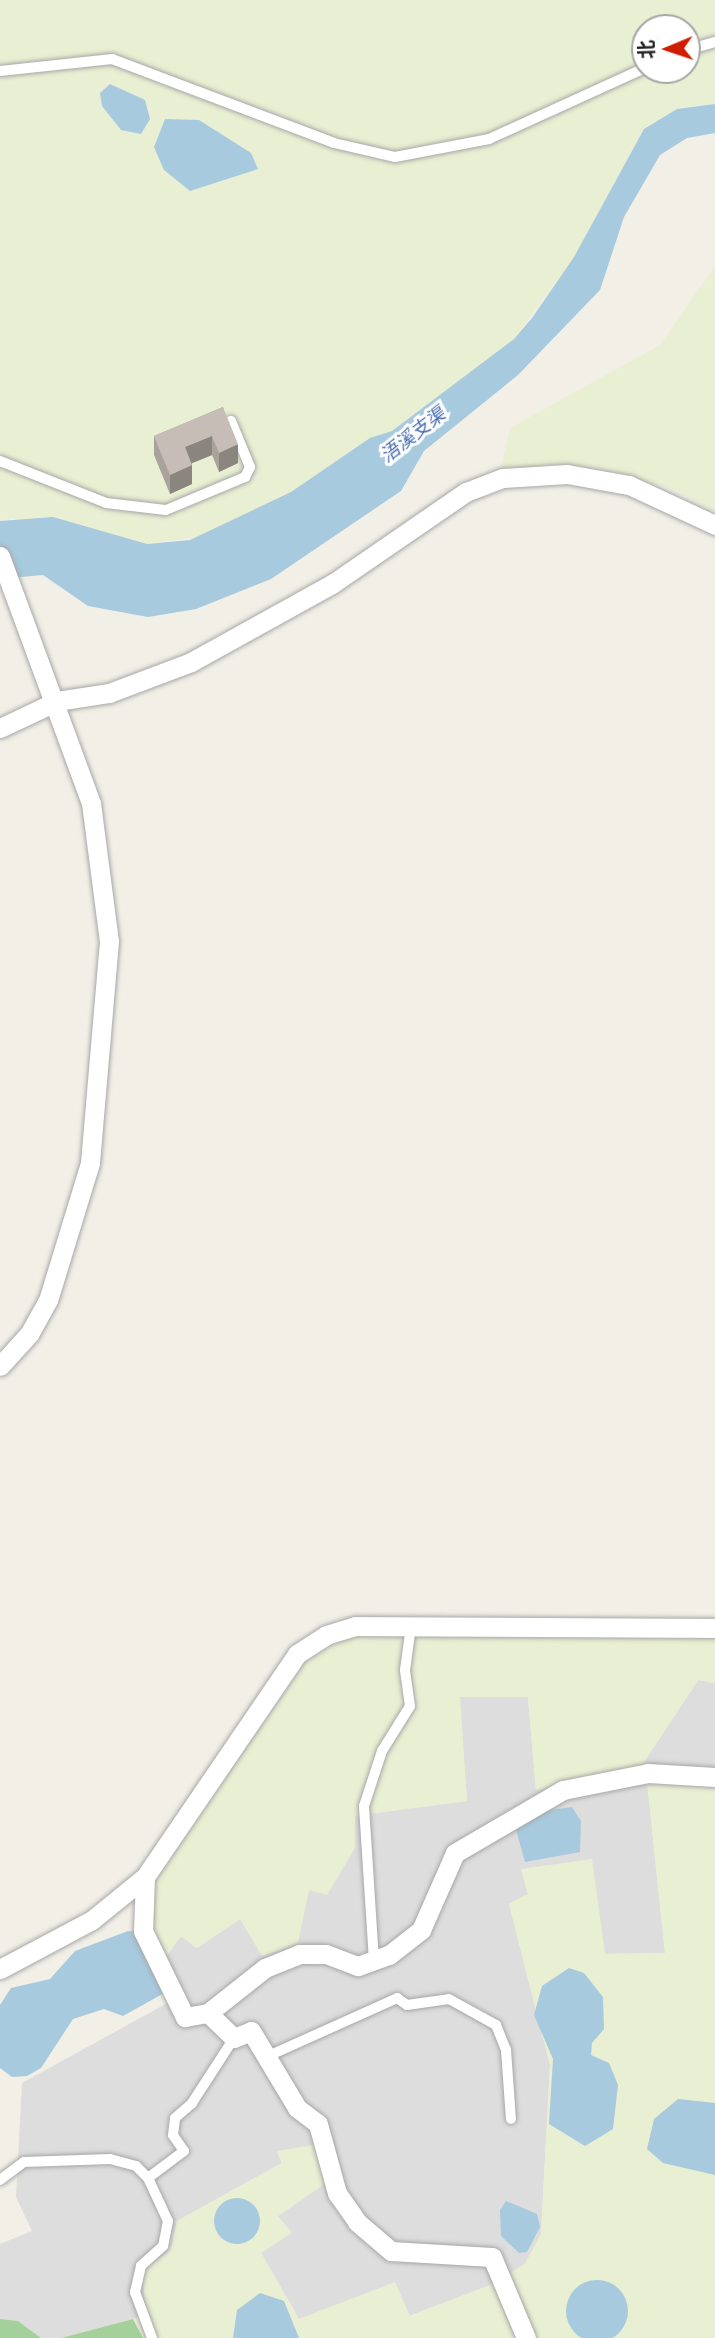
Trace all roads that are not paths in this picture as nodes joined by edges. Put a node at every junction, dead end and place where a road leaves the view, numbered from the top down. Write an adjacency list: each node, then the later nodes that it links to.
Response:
1 (0, 71): 2 (lane)
2 (631, 74)
3 (232, 421): 4 (lane)
4 (0, 461)
5 (715, 524): 7 (street)
6 (0, 556): 7 (street)
7 (57, 701): 8 (street); 9 (street)
8 (0, 728)
9 (0, 1366)
10 (411, 1626): 11 (street); 13 (street); 14 (lane)
11 (715, 1628)
12 (715, 1777): 14 (street)
13 (145, 1877): 15 (street); 16 (street)
14 (374, 1962): 16 (street)
15 (0, 1969)
16 (208, 2013): 17 (street)
17 (234, 2038): 18 (street); 20 (lane)
18 (267, 2057): 19 (lane); 23 (street)
19 (511, 2119)
20 (148, 2178): 21 (lane); 22 (lane)
21 (0, 2180)
22 (152, 2338)
23 (526, 2338)

